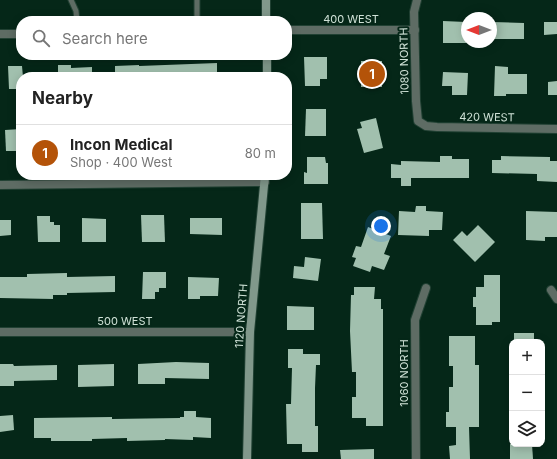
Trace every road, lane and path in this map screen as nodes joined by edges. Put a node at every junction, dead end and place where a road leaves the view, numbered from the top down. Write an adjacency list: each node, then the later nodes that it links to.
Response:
1 (71, 0): 5 (lane)
2 (197, 0): 6 (lane)
3 (266, 0): 7 (street)
4 (417, 0): 9 (street, 1080 NORTH)
5 (76, 16)
6 (197, 16)
7 (266, 16)
8 (292, 30): 9 (street, 400 WEST)
9 (414, 30): 14 (street, 1080 NORTH)
10 (0, 34): 11 (street)
11 (16, 34)
12 (266, 60): 13 (street)
13 (266, 72)
14 (418, 121): 15 (street, 420 WEST)
15 (557, 129)
16 (189, 180): 18 (street)
17 (265, 180): 23 (street, 1120 NORTH)
18 (0, 185)
19 (426, 288): 25 (street, 1060 NORTH)
20 (551, 290): 21 (street)
21 (557, 299)
22 (0, 332): 23 (street, 500 WEST)
23 (250, 332): 24 (street, 1120 NORTH)
24 (247, 459)
25 (416, 459)

